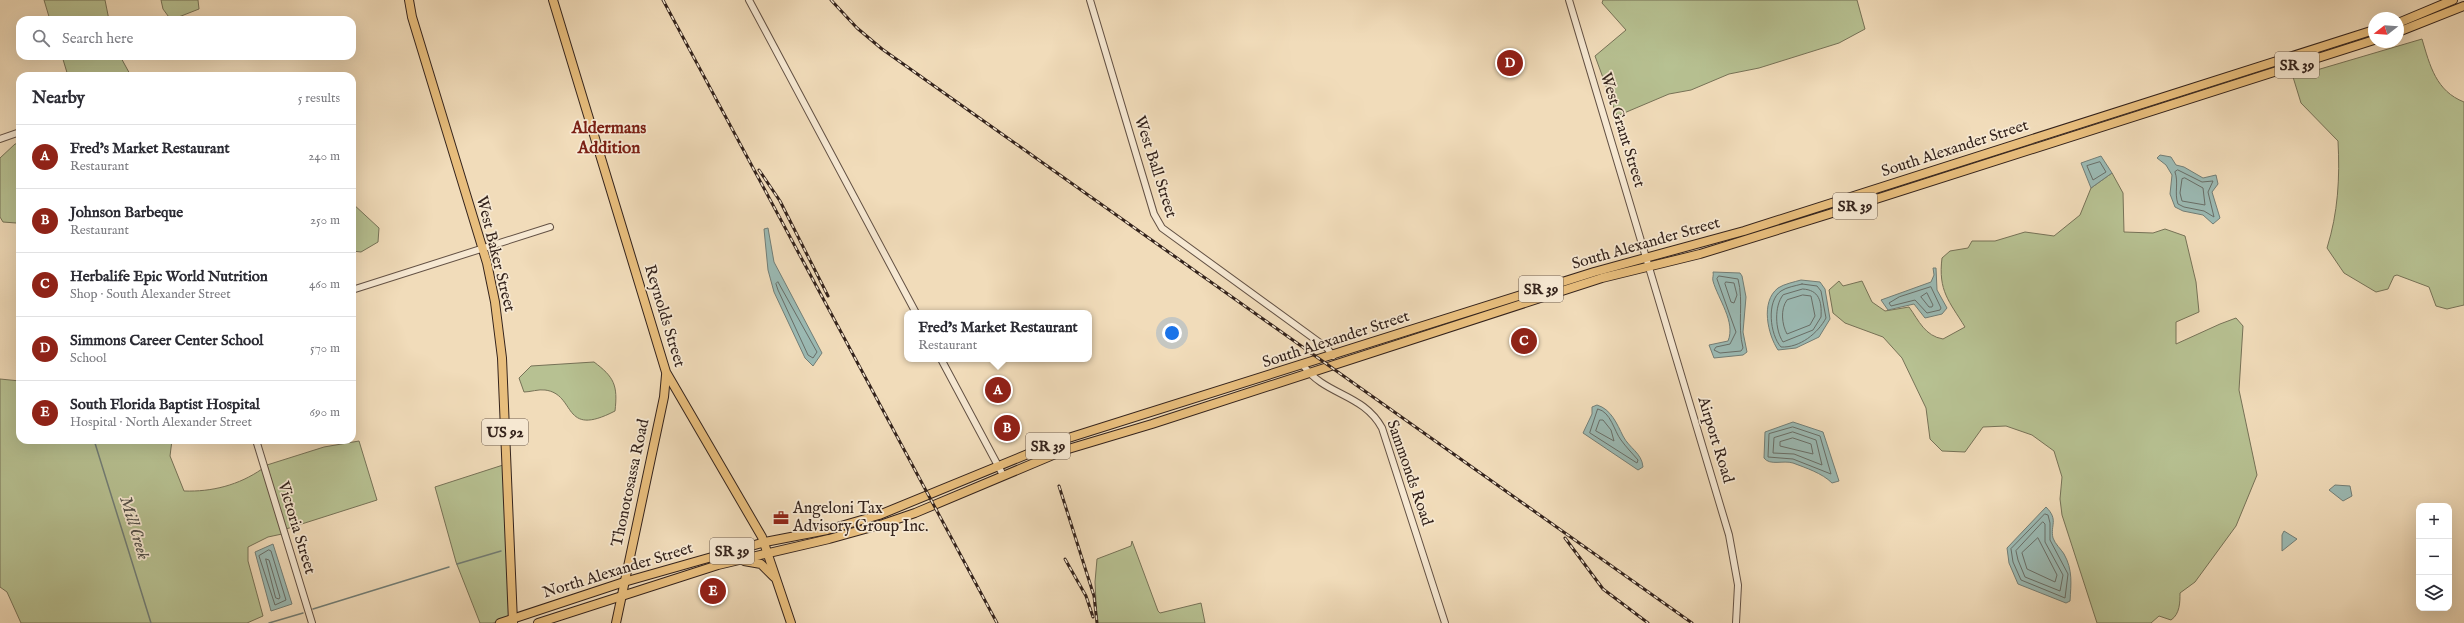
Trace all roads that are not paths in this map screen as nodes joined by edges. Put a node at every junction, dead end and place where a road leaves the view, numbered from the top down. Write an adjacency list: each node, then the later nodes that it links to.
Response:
1 (409, 0): 18 (main road, West Baker Street / US 92)
2 (553, 0): 32 (main road, Reynolds Street)
3 (749, 0): 25 (street)
4 (1090, 0): 29 (street, West Ball Street)
5 (1569, 0): 19 (street, West Grant Street)
6 (2452, 1): 7 (main road); 9 (main road)
7 (2464, 2)
8 (2464, 6): 10 (main road)
9 (2404, 20)
10 (2404, 30)
11 (2368, 32): 15 (main road, South Alexander Street / SR 39)
12 (2368, 42): 16 (main road, South Alexander Street / SR 39)
13 (16, 133): 14 (street)
14 (0, 139)
15 (1826, 205): 16 (main road); 19 (main road, South Alexander Street / SR 39)
16 (1829, 214): 20 (main road, South Alexander Street / SR 39)
17 (550, 227): 18 (street)
18 (482, 248): 23 (street); 47 (main road, West Baker Street / US 92)
19 (1647, 259): 20 (street, West Grant Street); 21 (main road, South Alexander Street / SR 39)
20 (1649, 267): 22 (main road, South Alexander Street / SR 39); 54 (street, Airport Road)
21 (1572, 279): 22 (main road); 24 (main road, South Alexander Street / SR 39)
22 (1574, 287): 26 (main road, South Alexander Street / SR 39)
23 (356, 289)
24 (1496, 303): 26 (main road); 27 (main road, South Alexander Street / SR 39)
25 (914, 310)
26 (1499, 312): 28 (main road, South Alexander Street / SR 39)
27 (1432, 323): 28 (main road); 29 (main road, South Alexander Street / SR 39)
28 (1435, 332): 33 (main road, South Alexander Street / SR 39)
29 (1333, 356): 31 (main road, South Alexander Street / SR 39)
30 (943, 362): 37 (street)
31 (1303, 366): 33 (street, Sammonds Road); 37 (main road, South Alexander Street / SR 39)
32 (666, 372): 34 (main road, Thonotosassa Road); 35 (main road, Reynolds Street)
33 (1309, 373): 38 (main road, South Alexander Street / SR 39); 53 (street, Sammonds Road)
34 (664, 397): 35 (main road); 45 (main road, Thonotosassa Road)
35 (678, 397): 41 (main road, Reynolds Street)
36 (257, 444): 48 (street, Victoria Street)
37 (999, 467): 38 (street); 39 (main road, South Alexander Street / SR 39)
38 (1003, 475): 40 (main road, South Alexander Street / SR 39)
39 (929, 496): 41 (main road, North Alexander Street / SR 39)
40 (934, 505): 42 (main road, North Alexander Street / SR 39)
41 (765, 542): 42 (main road, Reynolds Street); 45 (main road, North Alexander Street / SR 39)
42 (768, 552): 43 (main road, North Alexander Street / SR 39); 44 (main road, Reynolds Street)
43 (735, 560): 44 (main road); 46 (main road, North Alexander Street / SR 39)
44 (777, 581): 52 (main road, Reynolds Street)
45 (624, 582): 46 (main road, Thonotosassa Road); 47 (main road, North Alexander Street / SR 39)
46 (622, 594): 50 (main road, North Alexander Street / SR 39); 51 (main road, Thonotosassa Road)
47 (512, 621): 49 (main road, North Alexander Street / SR 39)
48 (312, 623)
49 (500, 623)
50 (538, 623)
51 (616, 623)
52 (791, 623)
53 (1445, 623)
54 (1736, 623)

